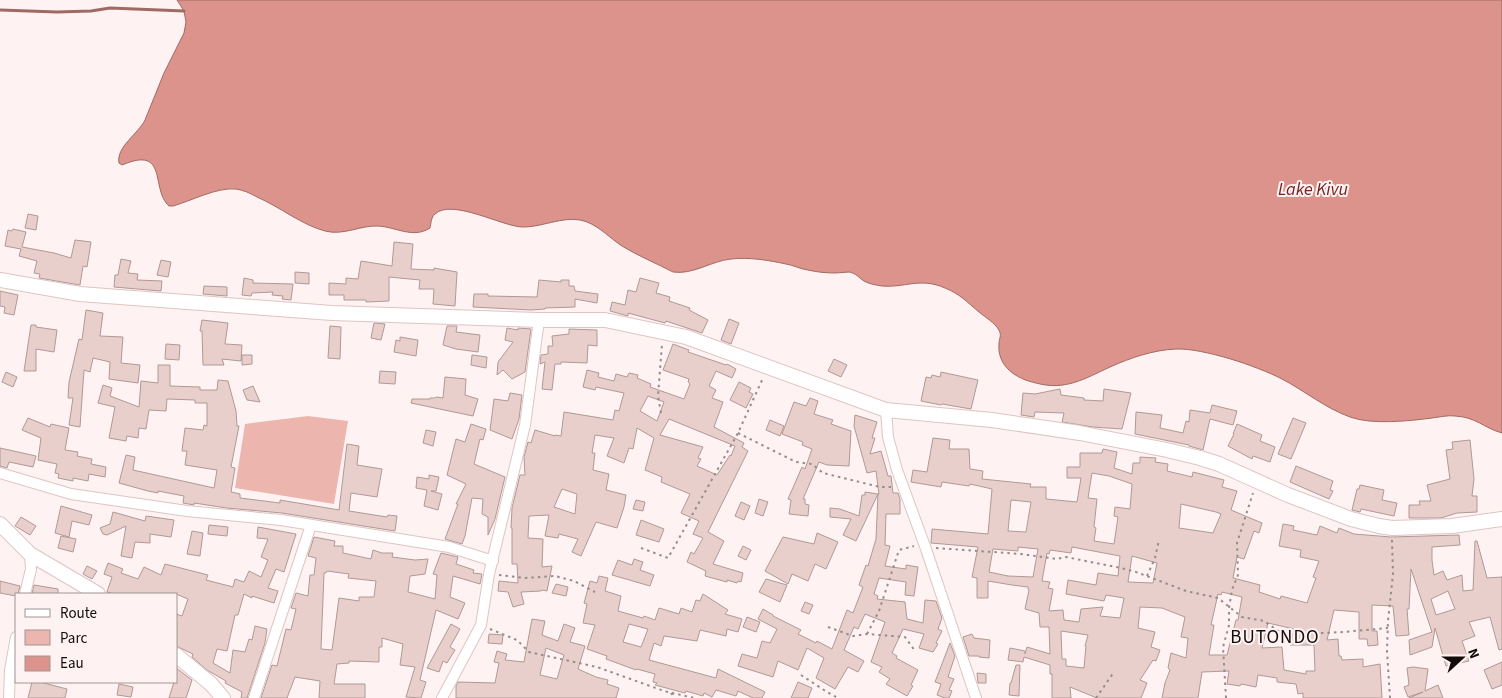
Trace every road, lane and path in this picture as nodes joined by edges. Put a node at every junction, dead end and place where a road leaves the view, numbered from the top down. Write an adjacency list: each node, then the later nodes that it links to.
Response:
1 (0, 280): 2 (street)
2 (539, 320): 3 (street); 19 (street)
3 (662, 331): 4 (street); 6 (path)
4 (768, 367): 5 (street); 7 (path)
5 (886, 410): 9 (street); 10 (street)
6 (661, 413)
7 (738, 433): 10 (path); 17 (path)
8 (0, 473): 13 (street)
9 (1257, 482): 14 (street); 25 (path)
10 (904, 487): 16 (street)
11 (1502, 519): 14 (street)
12 (0, 524): 18 (street)
13 (311, 525): 19 (street); 38 (street)
14 (1392, 528): 28 (path)
15 (1159, 540): 21 (path)
16 (925, 546): 21 (path); 29 (path); 43 (street)
17 (641, 548)
18 (30, 554): 23 (street); 24 (street)
19 (493, 561): 20 (street)
20 (490, 574): 22 (path); 26 (street)
21 (1147, 576): 25 (path)
22 (595, 592)
23 (25, 593)
24 (96, 593)
25 (1229, 608): 28 (path); 45 (path)
26 (481, 625): 35 (path); 39 (street)
27 (828, 627): 29 (path)
28 (1388, 628): 46 (path)
29 (867, 634): 31 (path)
30 (15, 642): 36 (street)
31 (915, 651)
32 (178, 656): 37 (street)
33 (1114, 672): 44 (path)
34 (801, 675): 42 (path)
35 (671, 693): 40 (path); 41 (path)
36 (9, 698)
37 (223, 698)
38 (254, 698)
39 (442, 698)
40 (674, 698)
41 (694, 698)
42 (838, 698)
43 (976, 698)
44 (1096, 698)
45 (1226, 698)
46 (1390, 698)

